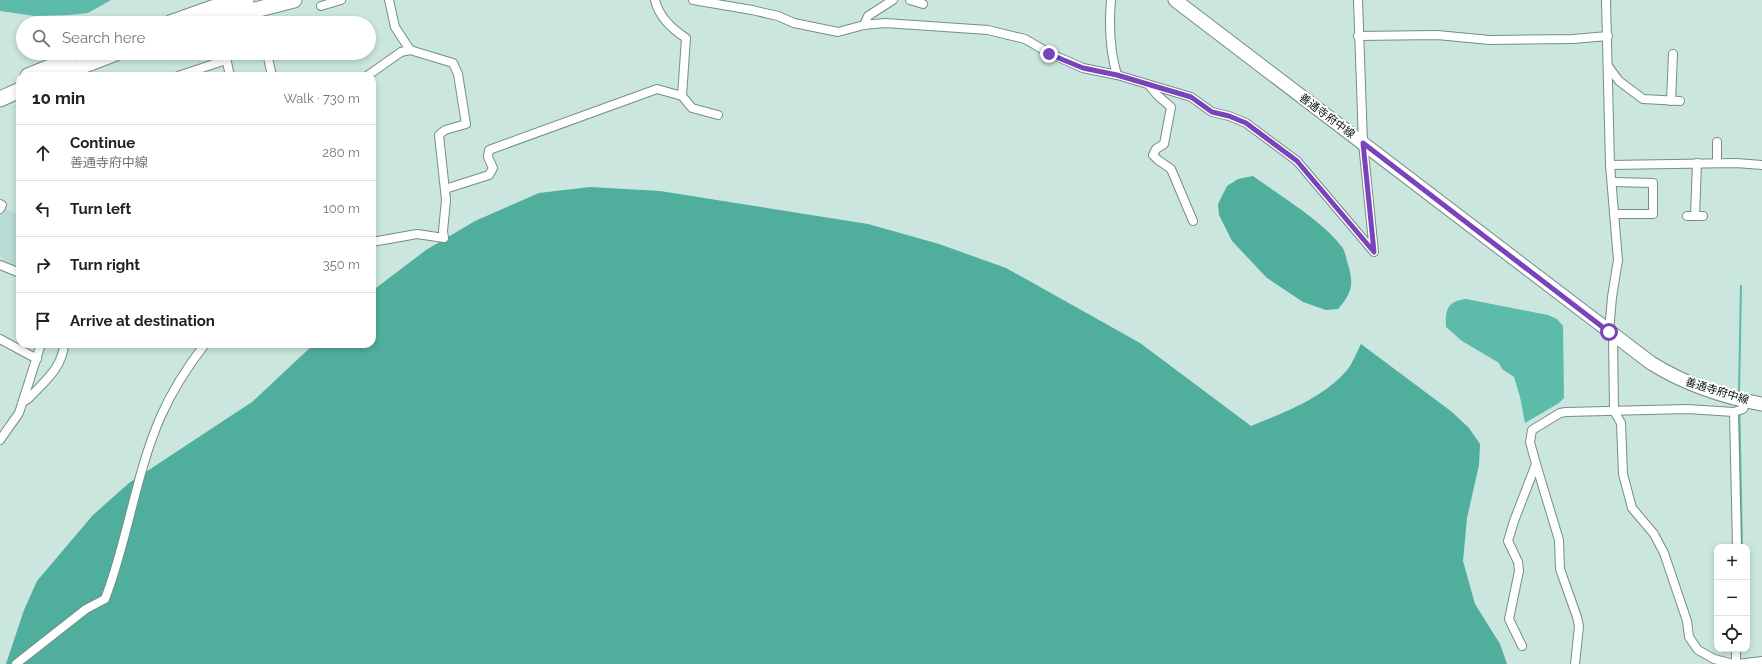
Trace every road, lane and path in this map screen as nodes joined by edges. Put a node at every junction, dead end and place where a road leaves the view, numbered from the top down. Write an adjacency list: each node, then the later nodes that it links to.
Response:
1 (246, 0): 15 (highway)
2 (294, 0): 15 (highway)
3 (341, 0): 14 (street)
4 (390, 0): 19 (street)
5 (655, 0): 38 (street)
6 (693, 0): 16 (street)
7 (893, 0): 16 (street)
8 (910, 0): 13 (street)
9 (1111, 0): 33 (street)
10 (1175, 0): 44 (main road, 善通寺府中線)
11 (1358, 0): 17 (street)
12 (1606, 0): 18 (street)
13 (923, 4)
14 (321, 6)
15 (212, 15)
16 (864, 25): 33 (street)
17 (1358, 36): 18 (street); 44 (street)
18 (1608, 36): 26 (street)
19 (410, 50): 32 (street); 50 (street)
20 (1673, 54): 40 (street)
21 (69, 60): 27 (highway)
22 (98, 60): 28 (highway)
23 (218, 60): 29 (street)
24 (227, 60): 30 (street)
25 (269, 60): 31 (street)
26 (1608, 66): 40 (street); 47 (street)
27 (38, 72)
28 (66, 72)
29 (188, 72)
30 (229, 72)
31 (271, 72)
32 (373, 72)
33 (1117, 75): 35 (street)
34 (16, 81): 36 (highway)
35 (1149, 85): 44 (street); 55 (street)
36 (0, 87)
37 (16, 92): 39 (highway)
38 (682, 96): 42 (street); 50 (street)
39 (0, 99)
40 (1671, 101): 41 (street)
41 (1680, 101)
42 (718, 115)
43 (1717, 142): 46 (street)
44 (1363, 143): 59 (main road, 善通寺府中線)
45 (1697, 163): 46 (street); 47 (street); 54 (street)
46 (1717, 163): 48 (street)
47 (1610, 165): 49 (street)
48 (1762, 165)
49 (1612, 182): 53 (street); 53 (street)
50 (445, 189): 56 (street)
51 (0, 204): 52 (street)
52 (0, 209)
53 (1614, 214): 59 (street)
54 (1695, 216)
55 (1193, 221)
56 (376, 241)
57 (0, 264): 58 (street)
58 (16, 271)
59 (1611, 334): 67 (main road, 善通寺府中線); 70 (street)
60 (0, 339): 61 (street)
61 (16, 348)
62 (17, 348): 66 (street)
63 (40, 348): 66 (street)
64 (64, 348): 68 (street)
65 (202, 348): 78 (street)
66 (37, 359): 68 (street)
67 (1746, 401): 69 (main road, 善通寺府中線); 71 (street)
68 (23, 402): 72 (street)
69 (1762, 404)
70 (1614, 411): 71 (street); 73 (street); 80 (street)
71 (1734, 412): 74 (street)
72 (0, 440)
73 (1536, 464): 75 (street); 79 (street)
74 (1737, 544)
75 (1522, 646)
76 (1736, 652): 80 (street)
77 (1762, 661): 80 (street)
78 (16, 664)
79 (1575, 664)
80 (1736, 664)

